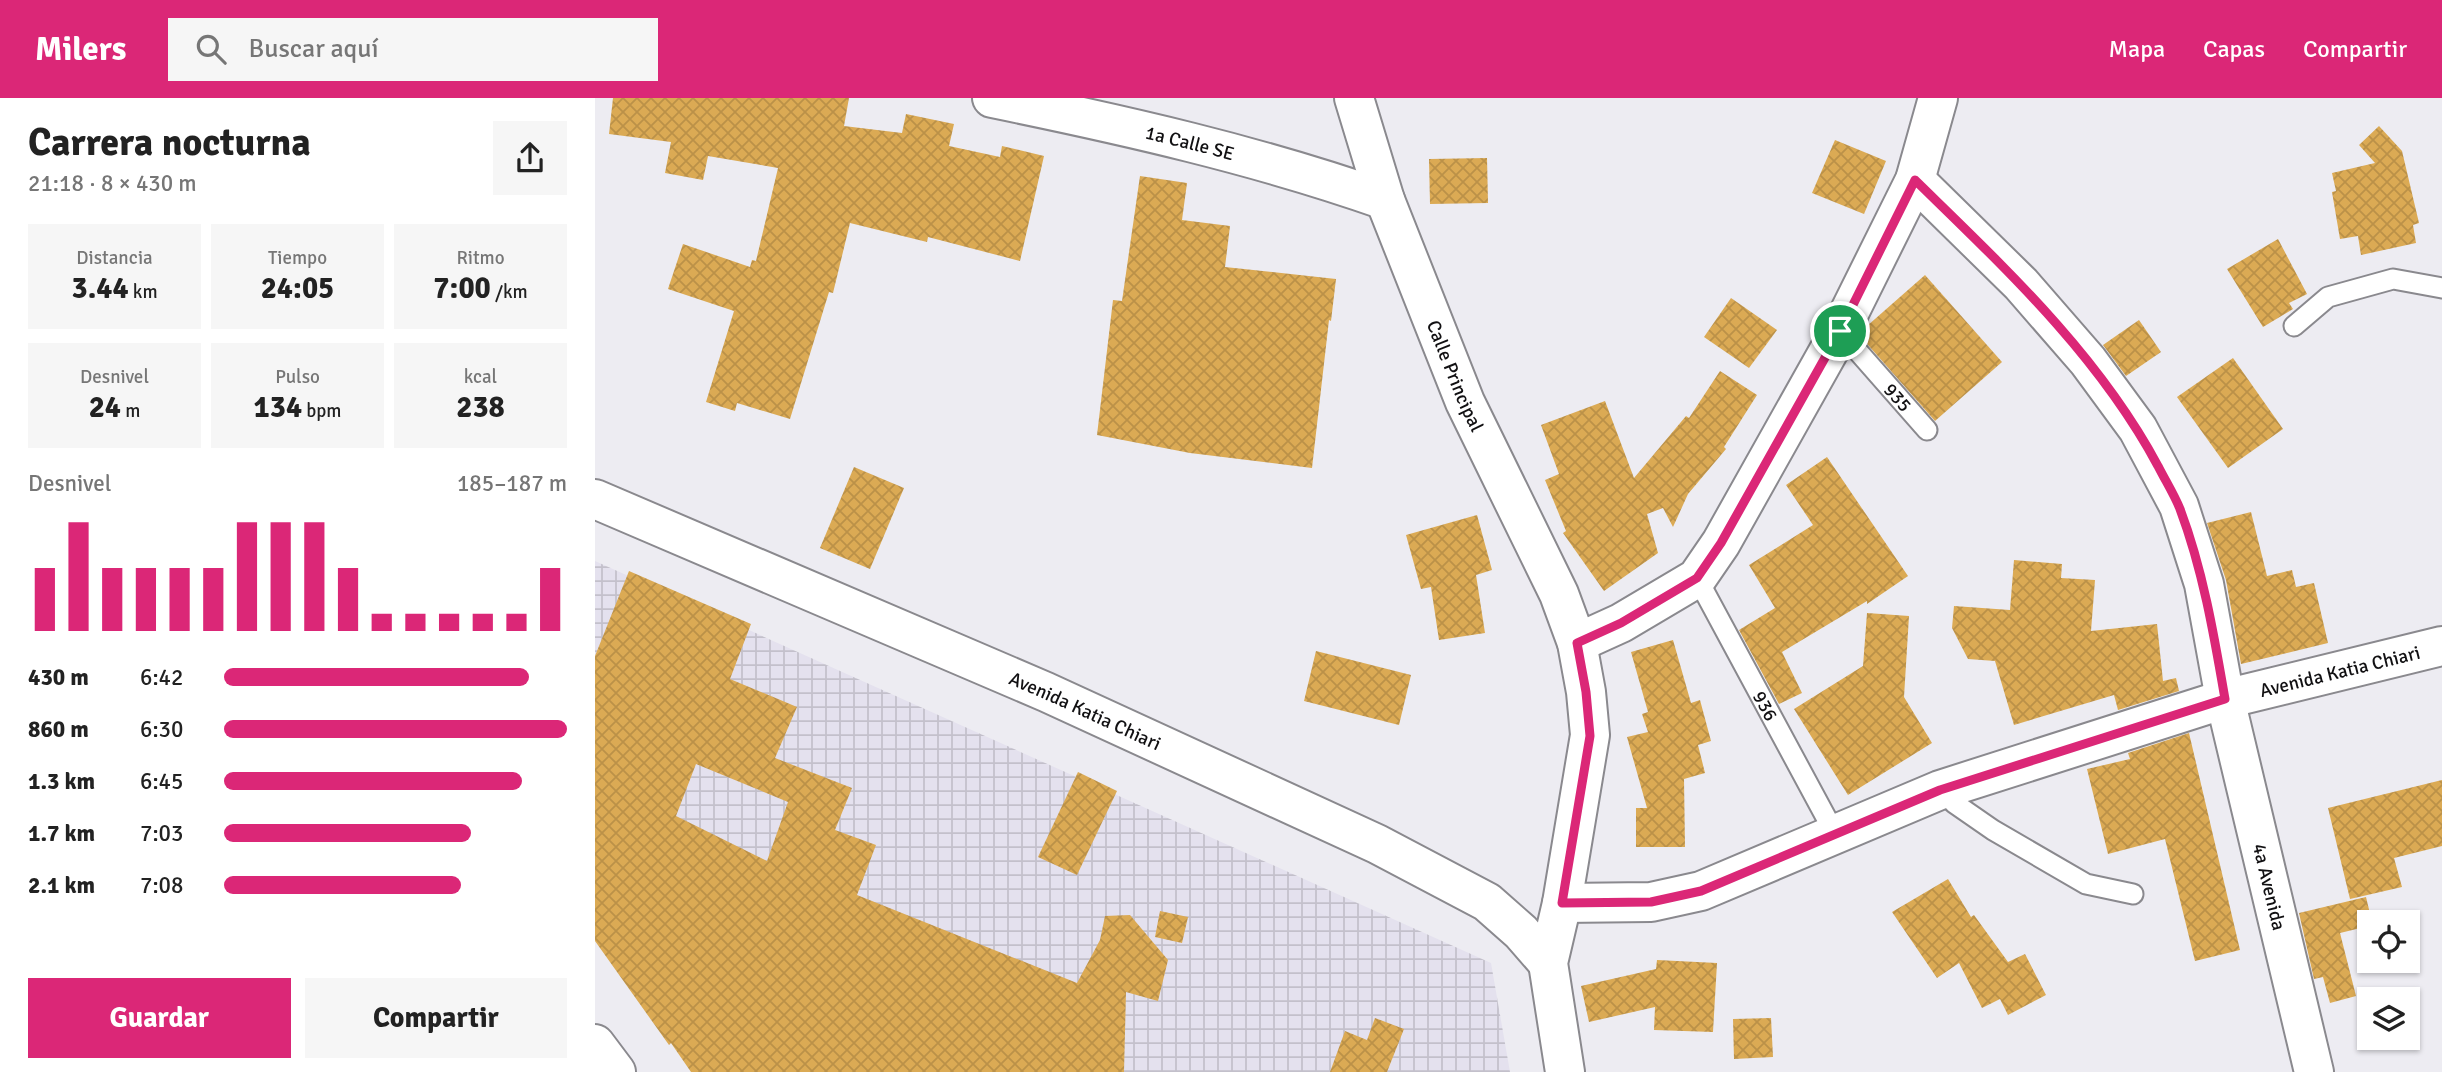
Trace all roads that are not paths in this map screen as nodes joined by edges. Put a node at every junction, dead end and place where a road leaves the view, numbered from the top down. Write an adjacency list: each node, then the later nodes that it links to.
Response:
1 (992, 98): 4 (main road, 1a Calle SE)
2 (1355, 98): 6 (main road, Calle Principal)
3 (1938, 98): 5 (main road)
4 (1129, 112): 6 (main road, 1a Calle SE)
5 (1915, 180): 9 (main road); 15 (main road, 4a Avenida)
6 (1385, 200): 13 (main road, Calle Principal)
7 (2442, 288): 8 (lane)
8 (2294, 326)
9 (1840, 331): 10 (lane, 935); 12 (main road)
10 (1927, 430)
11 (595, 499): 20 (main road, Avenida Katia Chiari)
12 (1697, 578): 13 (main road); 17 (lane, 936)
13 (1577, 643): 19 (main road, Calle Principal)
14 (2442, 646): 15 (main road, Avenida Katia Chiari)
15 (2225, 699): 16 (main road, Avenida Katia Chiari); 24 (main road, 4a Avenida)
16 (1947, 796): 17 (main road, Avenida Katia Chiari); 18 (lane)
17 (1835, 834): 19 (main road, Avenida Katia Chiari)
18 (2133, 894)
19 (1562, 903): 20 (main road, Calle Principal)
20 (1548, 963): 23 (main road)
21 (595, 1044): 22 (main road)
22 (616, 1072)
23 (1565, 1072)
24 (2314, 1072)

